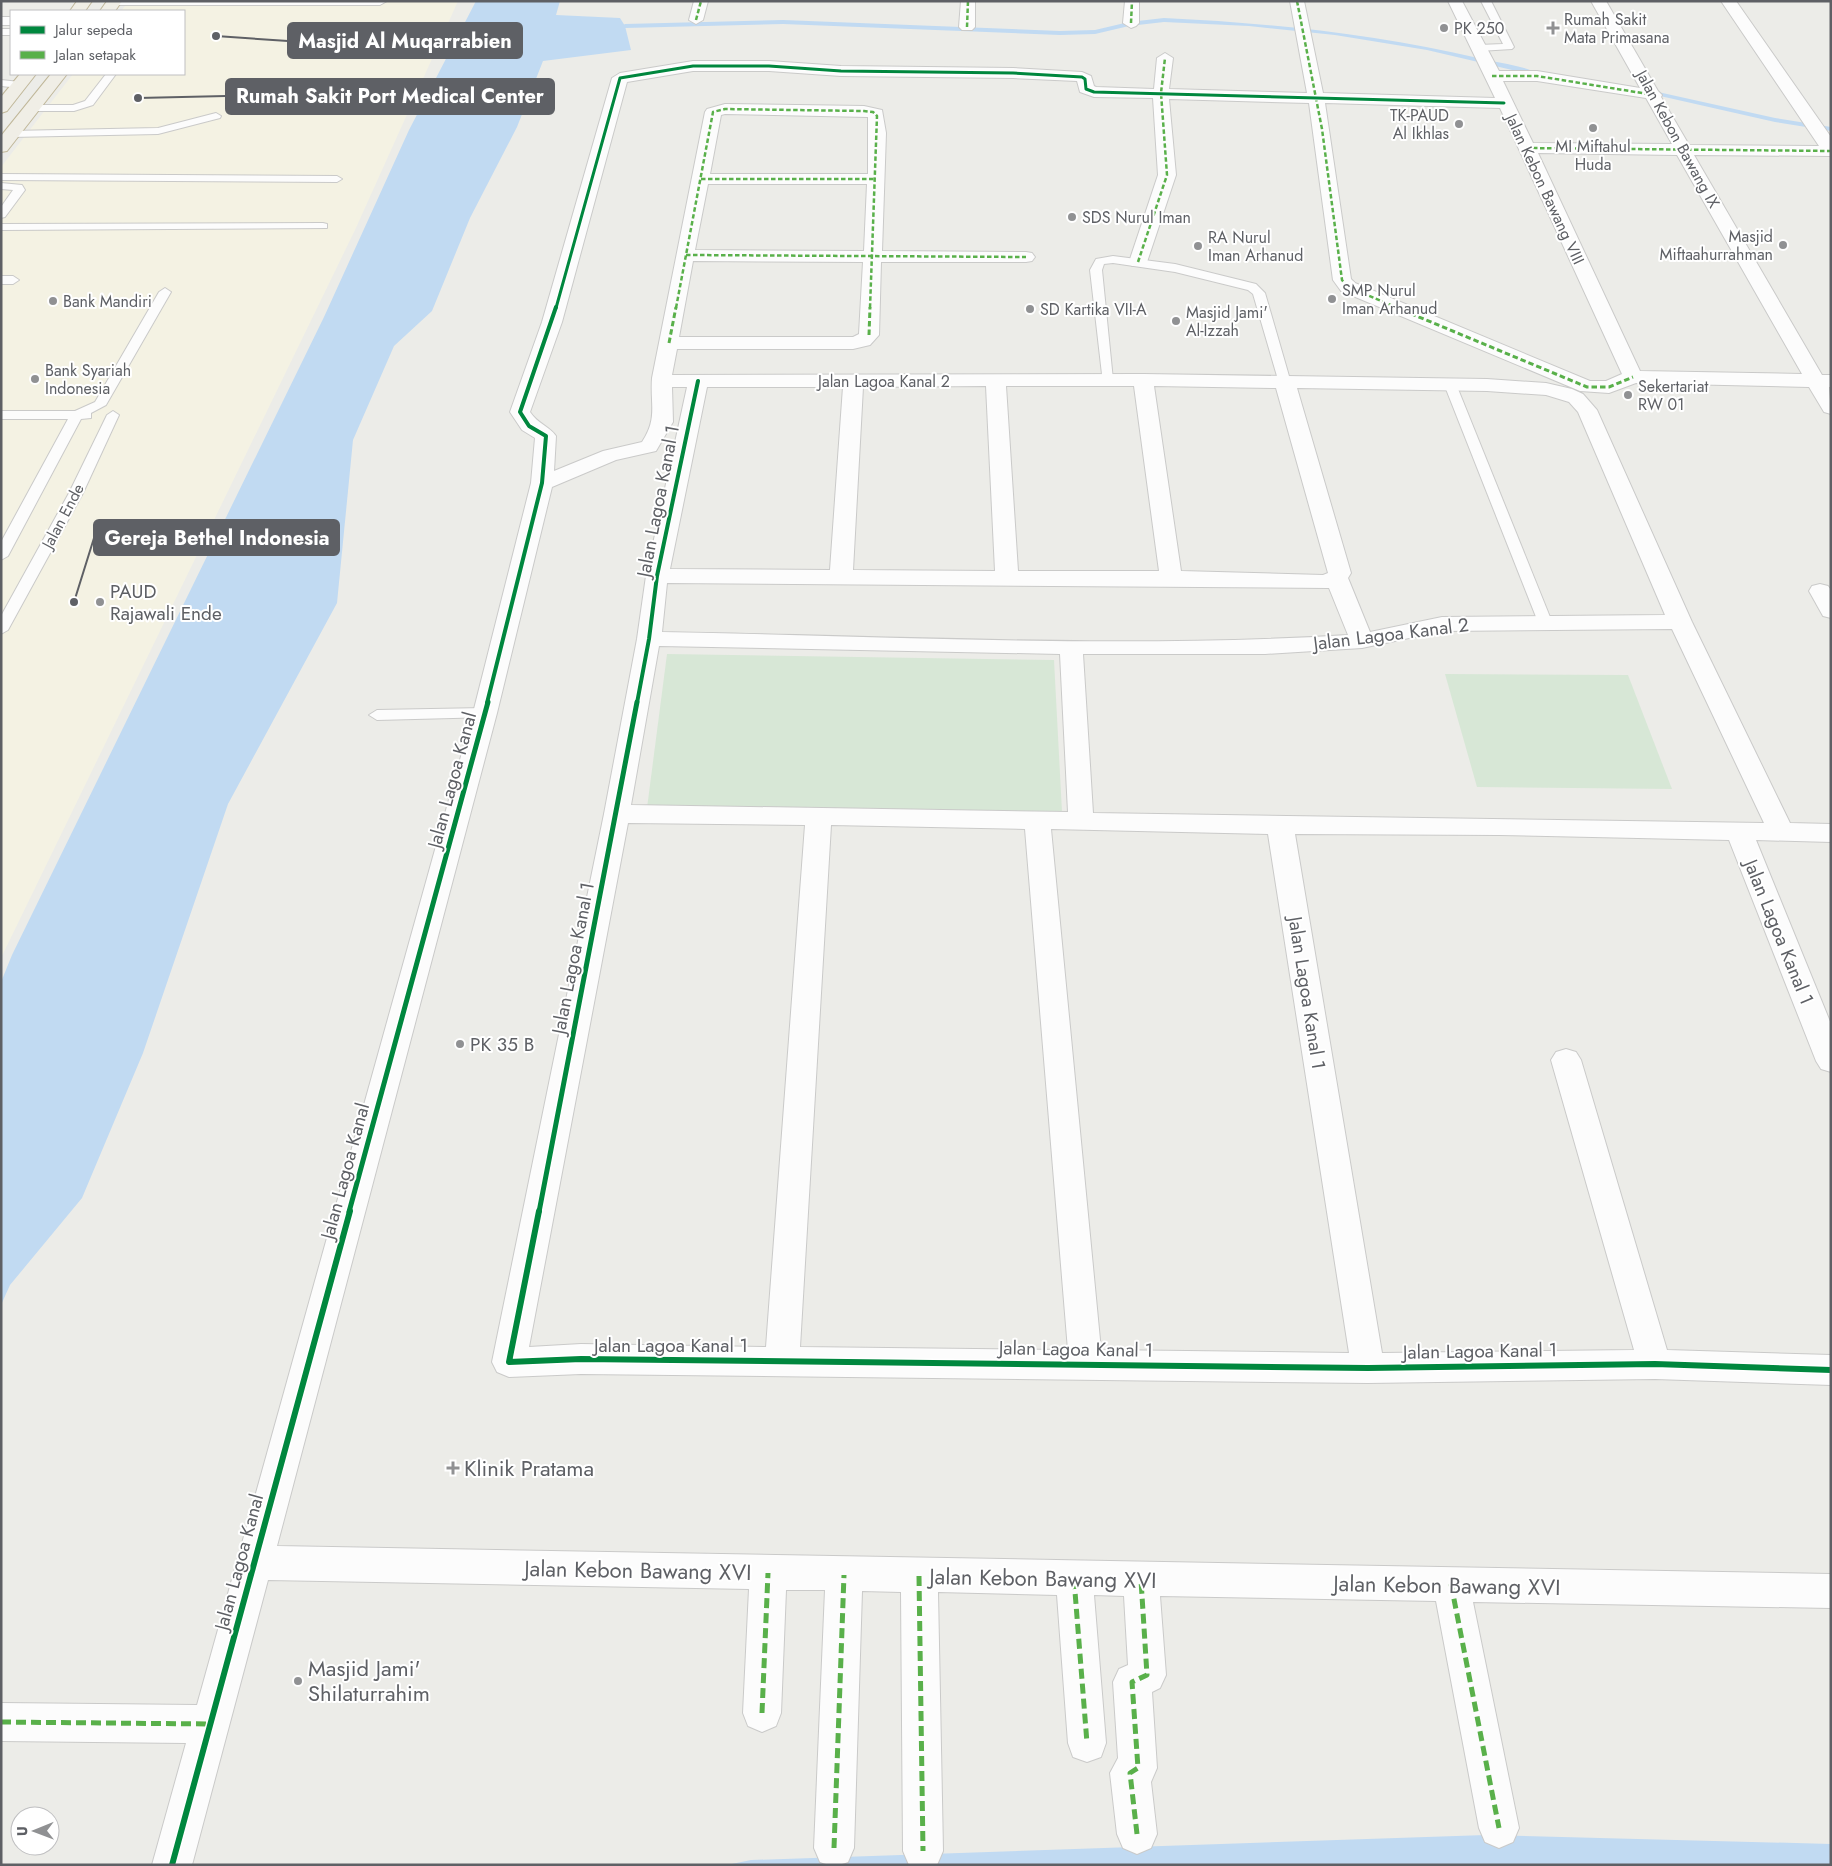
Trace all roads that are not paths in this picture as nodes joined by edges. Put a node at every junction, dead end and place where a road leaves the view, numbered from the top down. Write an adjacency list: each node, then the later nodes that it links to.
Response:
1 (115, 1): 2 (street)
2 (243, 1): 3 (street)
3 (380, 1)
4 (701, 1): 12 (street)
5 (968, 1): 14 (street)
6 (1132, 1): 13 (street)
7 (1297, 1): 24 (street)
8 (1455, 1): 15 (street, Jalan Kebon Bawang VIII)
9 (1486, 1): 15 (lane)
10 (1598, 1): 22 (street, Jalan Kebon Bawang IX)
11 (1728, 1): 32 (street)
12 (696, 20)
13 (1131, 22)
14 (967, 28)
15 (1480, 51): 17 (street, Jalan Kebon Bawang VIII)
16 (1165, 58): 23 (street)
17 (1492, 74): 22 (street); 25 (street, Jalan Kebon Bawang VIII)
18 (58, 75): 27 (highway)
19 (110, 75): 27 (lane)
20 (24, 79): 21 (lane); 26 (highway)
21 (1, 83)
22 (1652, 92): 31 (street, Jalan Kebon Bawang IX)
23 (1161, 93): 24 (street); 44 (street); 62 (street, Jalan Lagoa Kanal)
24 (1314, 99): 25 (street); 47 (street)
25 (1504, 103): 30 (street, Jalan Kebon Bawang VIII)
26 (1, 108)
27 (32, 108): 29 (highway)
28 (216, 116): 29 (lane)
29 (6, 140)
30 (1526, 148): 31 (street); 47 (street, Jalan Kebon Bawang VIII)
31 (1682, 148): 32 (street); 51 (street, Jalan Kebon Bawang IX)
32 (1831, 151)
33 (1, 177): 34 (lane)
34 (337, 178)
35 (701, 179): 36 (street); 36 (street); 41 (street)
36 (875, 179): 42 (street)
37 (1, 186): 38 (lane)
38 (1, 215)
39 (323, 226): 40 (lane)
40 (1, 227)
41 (686, 255): 42 (street); 46 (street)
42 (873, 257): 43 (street); 46 (street)
43 (1026, 257)
44 (1138, 262): 49 (lane); 55 (lane)
45 (165, 292): 57 (lane)
46 (669, 343): 52 (street)
47 (1634, 377): 51 (street)
48 (996, 380): 49 (street, Jalan Lagoa Kanal 2); 54 (street, Jalan Lagoa Kanal 2); 66 (street)
49 (1107, 380): 50 (street, Jalan Lagoa Kanal 2)
50 (1143, 380): 55 (street, Jalan Lagoa Kanal 2); 67 (street)
51 (1822, 380): 58 (street, Jalan Kebon Bawang IX)
52 (662, 381): 53 (street, Jalan Lagoa Kanal 2); 62 (street)
53 (698, 381): 54 (street, Jalan Lagoa Kanal 2); 64 (street, Jalan Lagoa Kanal 1)
54 (853, 381): 65 (street)
55 (1285, 383): 56 (street, Jalan Lagoa Kanal 2); 68 (street)
56 (1450, 384): 71 (lane); 72 (street, Jalan Lagoa Kanal 2)
57 (100, 405): 60 (lane); 61 (lane)
58 (1831, 408)
59 (1, 415): 60 (lane)
60 (77, 415): 61 (lane); 63 (lane, Jalan Ende)
61 (113, 416): 73 (lane, Jalan Ende)
62 (542, 483): 77 (street, Jalan Lagoa Kanal)
63 (1, 556)
64 (657, 576): 65 (street); 74 (street, Jalan Lagoa Kanal 1)
65 (841, 576): 66 (street)
66 (1007, 578): 67 (street)
67 (1171, 578): 68 (street)
68 (1337, 578): 75 (street)
69 (1820, 591): 70 (street)
70 (1831, 610)
71 (1545, 622): 72 (street, Jalan Lagoa Kanal 2); 75 (street, Jalan Lagoa Kanal 2)
72 (1680, 622): 85 (street, Jalan Lagoa Kanal 2)
73 (1, 630)
74 (649, 639): 76 (street, Jalan Lagoa Kanal 2); 79 (street, Jalan Lagoa Kanal 1)
75 (1362, 641): 76 (street, Jalan Lagoa Kanal 2)
76 (1071, 648): 82 (street)
77 (486, 713): 78 (lane); 94 (street, Jalan Lagoa Kanal)
78 (377, 715)
79 (617, 814): 80 (street, Jalan Lagoa Kanal 1); 89 (street, Jalan Lagoa Kanal 1)
80 (819, 816): 81 (street, Jalan Lagoa Kanal 1); 89 (street)
81 (1037, 820): 82 (street, Jalan Lagoa Kanal 1); 90 (street, Jalan Lagoa Kanal 1)
82 (1081, 822): 83 (street, Jalan Lagoa Kanal 1)
83 (1280, 825): 84 (street, Jalan Lagoa Kanal 1); 92 (street, Jalan Lagoa Kanal 1)
84 (1739, 832): 85 (street, Jalan Lagoa Kanal 1); 88 (street, Jalan Lagoa Kanal 1)
85 (1781, 832): 86 (street, Jalan Lagoa Kanal 1)
86 (1831, 834)
87 (1566, 1060): 91 (street)
88 (1831, 1061)
89 (782, 1361): 90 (street, Jalan Lagoa Kanal 1)
90 (1086, 1364): 92 (street, Jalan Lagoa Kanal 1)
91 (1655, 1364): 92 (street, Jalan Lagoa Kanal 1); 93 (street, Jalan Lagoa Kanal 1)
92 (1368, 1368)
93 (1831, 1370)
94 (254, 1563): 95 (street, Jalan Kebon Bawang XVI); 104 (street, Jalan Lagoa Kanal)
95 (768, 1573): 96 (street, Jalan Kebon Bawang XVI); 102 (street)
96 (844, 1575): 97 (street, Jalan Kebon Bawang XVI); 108 (street)
97 (919, 1576): 98 (street, Jalan Kebon Bawang XVI); 109 (street)
98 (1074, 1579): 99 (street, Jalan Kebon Bawang XVI); 105 (street)
99 (1141, 1580): 100 (street, Jalan Kebon Bawang XVI); 107 (street)
100 (1451, 1584): 101 (street, Jalan Kebon Bawang XVI); 106 (street)
101 (1831, 1591)
102 (762, 1714)
103 (1, 1722): 104 (street)
104 (211, 1724): 110 (street, Jalan Lagoa Kanal)
105 (1086, 1742)
106 (1498, 1828)
107 (1137, 1834)
108 (834, 1848)
109 (923, 1851)
110 (172, 1865)

